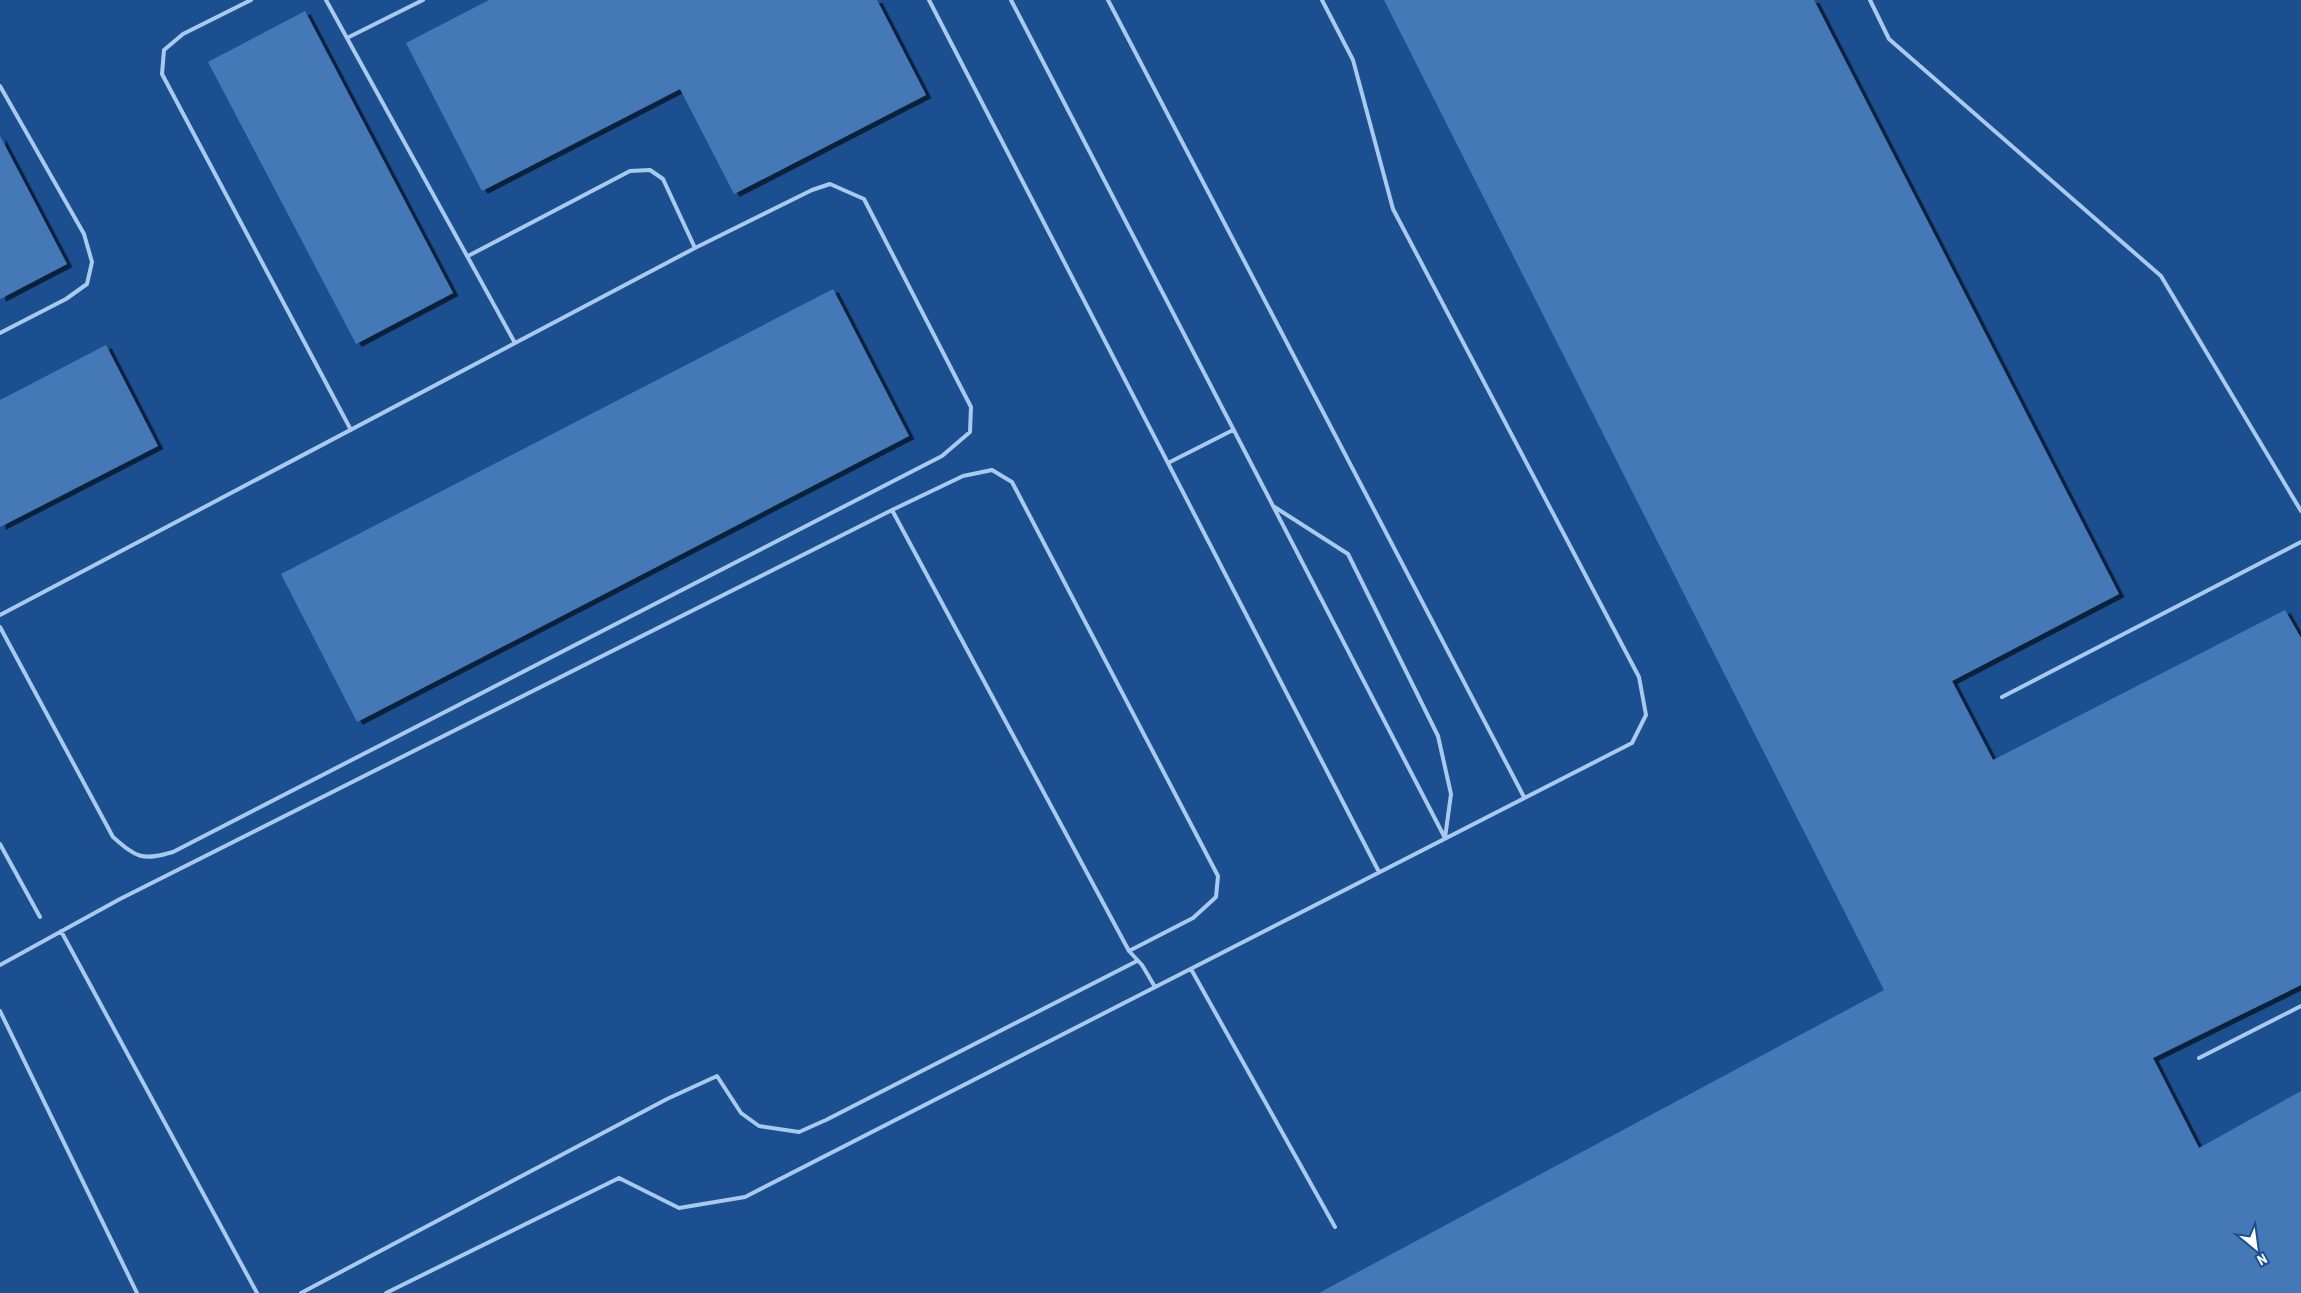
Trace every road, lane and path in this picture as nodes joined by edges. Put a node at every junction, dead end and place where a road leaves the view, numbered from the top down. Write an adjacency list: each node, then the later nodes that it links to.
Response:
1 (251, 0): 16 (lane)
2 (326, 0): 9 (lane)
3 (423, 0): 9 (lane)
4 (929, 0): 18 (lane)
5 (1012, 0): 17 (lane)
6 (1108, 0): 26 (lane)
7 (1322, 0): 26 (lane)
8 (1870, 0): 21 (lane)
9 (347, 38): 13 (lane)
10 (0, 86): 11 (lane)
11 (2, 93): 14 (lane)
12 (695, 248): 13 (lane); 15 (lane); 24 (lane)
13 (468, 256): 15 (lane)
14 (0, 332)
15 (515, 343): 16 (lane)
16 (351, 430): 23 (lane)
17 (1233, 430): 18 (lane); 19 (lane)
18 (1168, 463): 29 (lane)
19 (1273, 506): 27 (lane); 27 (lane)
20 (892, 510): 31 (lane); 32 (lane); 32 (lane)
21 (2301, 511)
22 (2301, 542): 25 (lane)
23 (0, 615)
24 (0, 627)
25 (2002, 697)
26 (1524, 797): 27 (lane)
27 (1445, 838): 29 (lane)
28 (0, 844): 30 (lane)
29 (1379, 872): 35 (lane)
30 (40, 917)
31 (61, 931): 34 (lane); 42 (lane)
32 (1129, 951): 33 (lane)
33 (1137, 961): 36 (lane); 43 (lane)
34 (0, 965)
35 (1191, 969): 36 (lane); 40 (lane)
36 (1155, 987): 44 (lane)
37 (2301, 1006): 39 (lane)
38 (0, 1011): 41 (lane)
39 (2199, 1058)
40 (1334, 1227)
41 (137, 1293)
42 (257, 1293)
43 (301, 1293)
44 (386, 1293)

